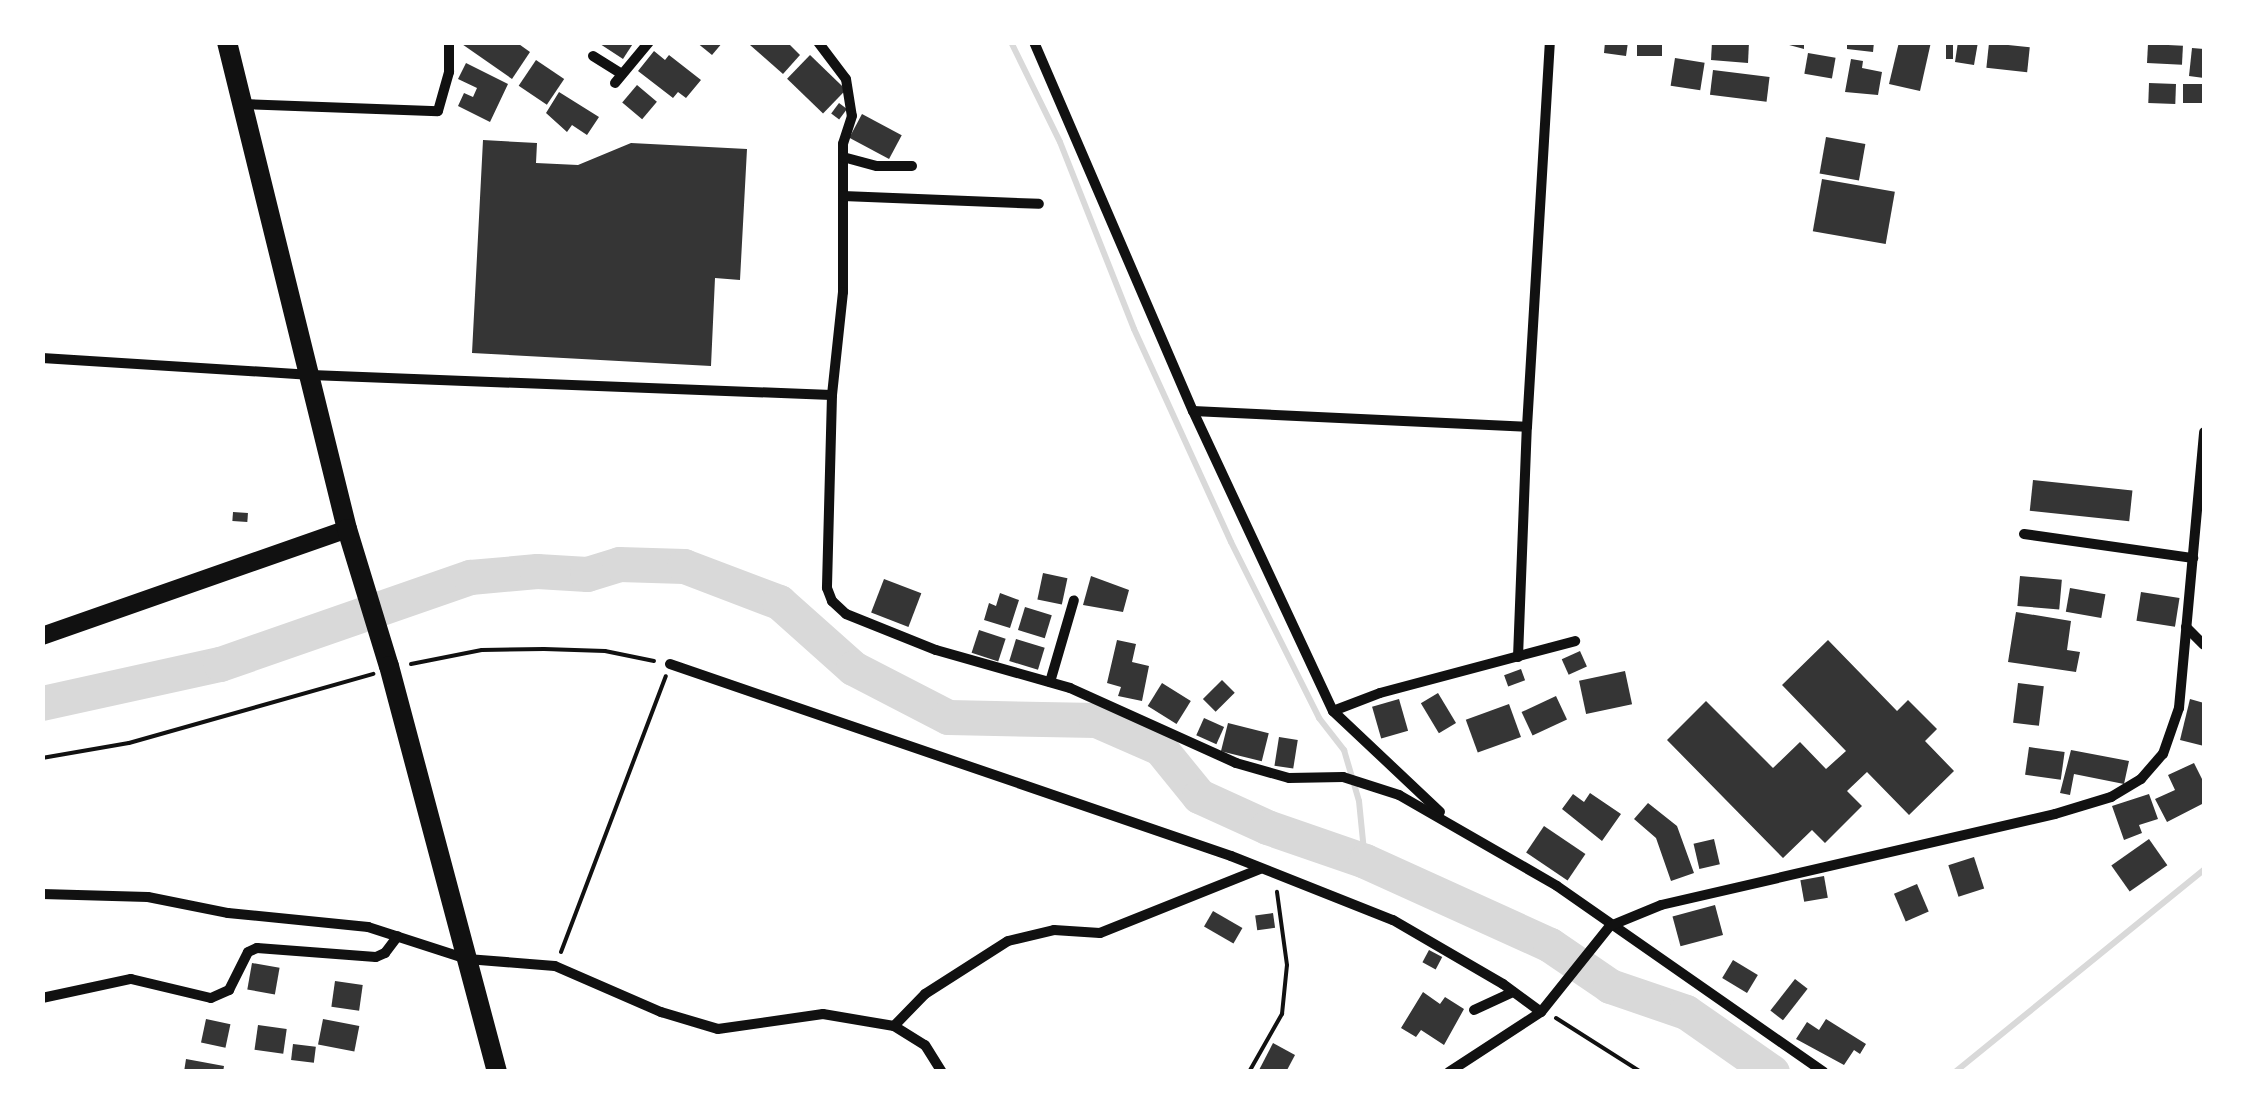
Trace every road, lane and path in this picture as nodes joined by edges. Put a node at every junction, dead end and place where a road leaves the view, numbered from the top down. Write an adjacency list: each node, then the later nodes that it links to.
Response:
1 (227, 42): 8 (highway)
2 (449, 42): 8 (street)
3 (649, 42): 7 (street)
4 (818, 42): 9 (street)
5 (1034, 42): 16 (street)
6 (1550, 42): 17 (street)
7 (593, 56)
8 (242, 104): 14 (highway)
9 (843, 157): 10 (street); 11 (street)
10 (912, 166)
11 (843, 196): 12 (street); 15 (street)
12 (1039, 204)
13 (42, 358): 14 (street)
14 (312, 375): 15 (street); 19 (highway)
15 (832, 395): 30 (street)
16 (1193, 410): 17 (street); 31 (street)
17 (1527, 426): 27 (street)
18 (2204, 432): 21 (street)
19 (347, 529): 24 (main road); 29 (highway)
20 (2024, 534): 21 (street)
21 (2193, 558): 23 (street)
22 (1074, 600): 30 (street)
23 (2186, 628): 26 (street); 36 (street)
24 (42, 636)
25 (1575, 640): 27 (street)
26 (2204, 645)
27 (1518, 657): 31 (street)
28 (670, 664): 29 (path); 34 (street); 39 (path)
29 (389, 667): 32 (path); 38 (highway)
30 (1050, 682): 33 (street)
31 (1334, 710): 33 (street)
32 (42, 758)
33 (1451, 822): 36 (street)
34 (1266, 871): 40 (street); 44 (street); 47 (path)
35 (42, 894): 37 (street)
36 (1606, 930): 43 (street); 50 (street)
37 (398, 936): 38 (street); 41 (street)
38 (466, 959): 39 (street); 45 (highway)
39 (556, 966): 44 (street)
40 (1513, 992): 42 (street); 43 (street)
41 (42, 998)
42 (1474, 1010)
43 (1541, 1012): 48 (street); 49 (path)
44 (894, 1026): 46 (street)
45 (497, 1072)
46 (942, 1072)
47 (1249, 1072)
48 (1449, 1072)
49 (1641, 1072)
50 (1824, 1072)

